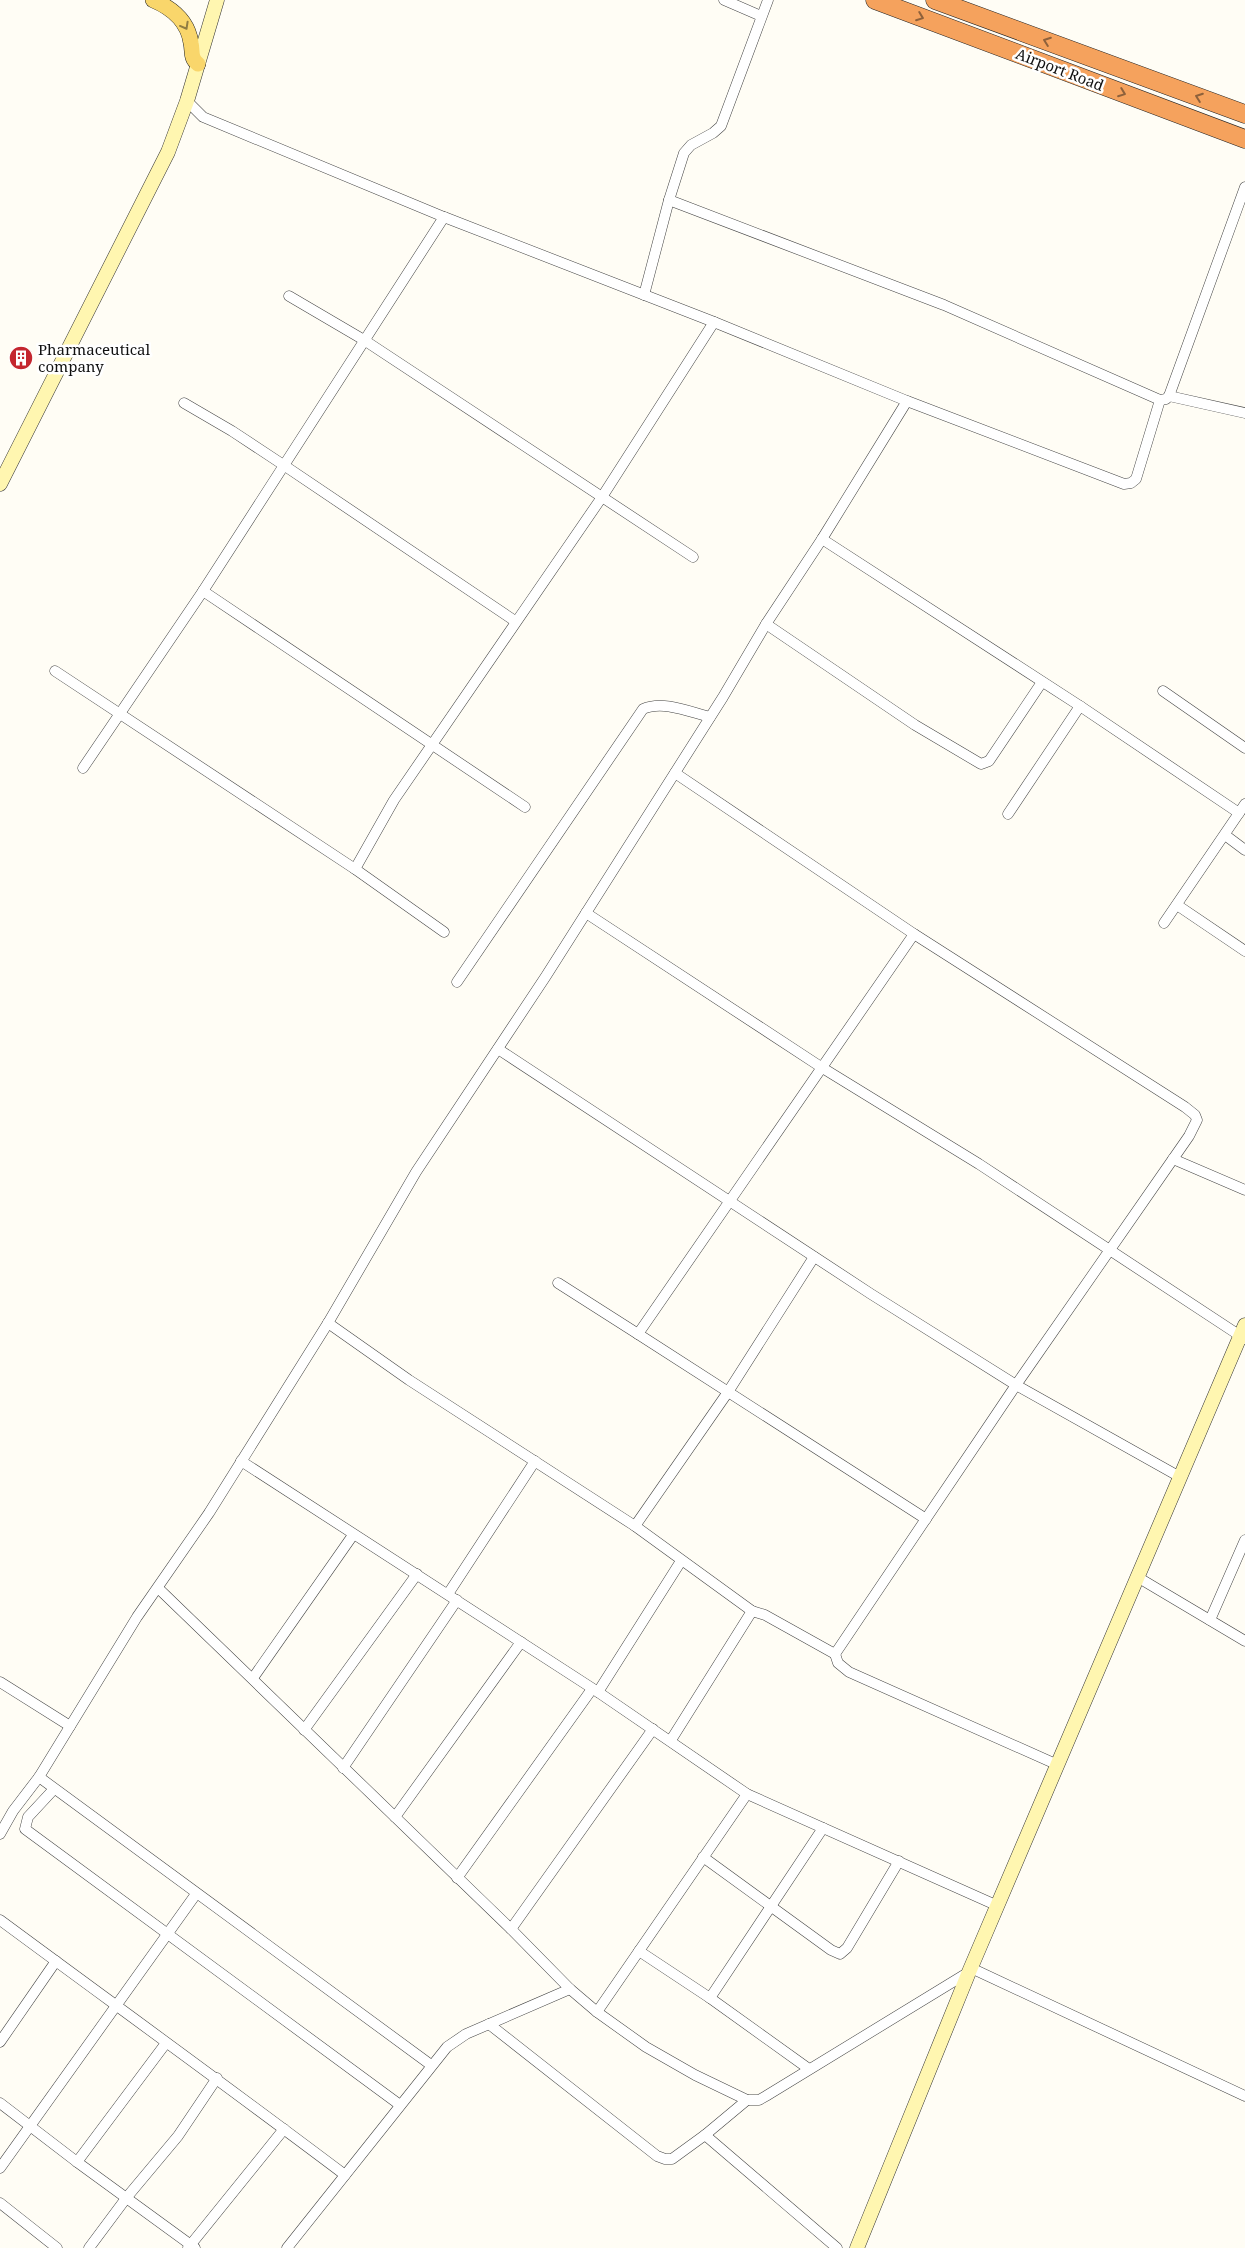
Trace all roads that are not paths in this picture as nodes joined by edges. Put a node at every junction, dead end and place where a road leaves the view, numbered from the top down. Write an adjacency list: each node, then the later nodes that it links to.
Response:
1 (153, 0): 8 (main road, one-way to 8)
2 (217, 0): 8 (street)
3 (724, 0): 7 (street)
4 (768, 0): 7 (street)
5 (875, 0): 13 (highway, Airport Road, one-way to 13)
6 (935, 0): 10 (highway, Airport Road, one-way to 6)
7 (761, 16): 15 (street)
8 (198, 64): 9 (street)
9 (187, 101): 11 (street); 12 (street)
10 (1245, 112)
11 (203, 117): 12 (street); 16 (street)
12 (180, 121): 26 (street)
13 (1245, 139)
14 (1245, 187): 21 (street)
15 (669, 200): 17 (street); 21 (street)
16 (444, 217): 17 (street); 20 (street)
17 (644, 295): 19 (street)
18 (289, 296): 20 (street)
19 (714, 322): 22 (street); 27 (street)
20 (364, 340): 25 (street); 27 (street)
21 (1165, 398): 22 (street); 24 (street)
22 (907, 402): 28 (street)
23 (184, 403): 25 (street)
24 (1245, 413)
25 (285, 466): 30 (street); 31 (street)
26 (0, 484)
27 (602, 497): 29 (street); 31 (street)
28 (822, 539): 32 (street); 34 (street)
29 (693, 557)
30 (203, 591): 37 (street); 39 (street)
31 (516, 621): 39 (street)
32 (766, 624): 34 (street); 38 (street)
33 (55, 671): 37 (street)
34 (1042, 682): 36 (street)
35 (1163, 691): 40 (street)
36 (1080, 706): 44 (street); 45 (street)
37 (120, 715): 41 (street); 48 (street)
38 (710, 718): 42 (street); 55 (street)
39 (433, 744): 43 (street); 48 (street)
40 (1245, 748)
41 (83, 768)
42 (675, 773): 50 (street); 53 (street)
43 (525, 807)
44 (1242, 808): 46 (street)
45 (1008, 814)
46 (1225, 835): 47 (street); 49 (street)
47 (1245, 850)
48 (355, 869): 52 (street)
49 (1177, 905): 51 (street); 54 (street)
50 (586, 913): 56 (street); 57 (street)
51 (1164, 923)
52 (444, 932)
53 (914, 934): 57 (street); 58 (street)
54 (1245, 951)
55 (457, 982)
56 (498, 1049): 60 (street); 64 (street)
57 (821, 1067): 60 (street); 61 (street)
58 (1173, 1159): 59 (street); 61 (street)
59 (1245, 1190)
60 (729, 1200): 62 (street); 66 (street)
61 (1110, 1250): 65 (street); 67 (street)
62 (814, 1257): 67 (street); 68 (street)
63 (558, 1284): 66 (street)
64 (328, 1323): 69 (street); 70 (street)
65 (1243, 1333): 71 (street)
66 (638, 1334): 68 (street)
67 (1016, 1385): 71 (street); 72 (street)
68 (728, 1392): 72 (street); 73 (street)
69 (242, 1461): 74 (street); 79 (street)
70 (534, 1461): 73 (street); 80 (street)
71 (1180, 1477): 78 (street)
72 (926, 1519): 86 (street)
73 (635, 1526): 76 (street)
74 (353, 1535): 77 (street); 87 (street)
75 (1245, 1540): 83 (street)
76 (682, 1561): 82 (street); 89 (street)
77 (417, 1574): 80 (street); 92 (street)
78 (1139, 1578): 83 (street); 94 (street)
79 (158, 1588): 87 (street); 90 (street)
80 (448, 1594): 81 (street)
81 (457, 1600): 85 (street); 95 (street)
82 (752, 1611): 86 (street); 93 (street)
83 (1210, 1620): 84 (street)
84 (1245, 1641)
85 (521, 1642): 89 (street); 100 (street)
86 (835, 1654): 94 (street)
87 (253, 1678): 92 (street)
88 (0, 1682): 90 (street)
89 (595, 1690): 91 (street); 106 (street)
90 (70, 1726): 96 (street)
91 (653, 1729): 93 (street); 111 (street)
92 (304, 1730): 95 (street)
93 (671, 1740): 98 (street)
94 (1058, 1765): 109 (street)
95 (343, 1768): 100 (street)
96 (39, 1777): 97 (street); 99 (street)
97 (54, 1789): 107 (street); 112 (street)
98 (747, 1794): 102 (street); 104 (street)
99 (13, 1811): 101 (street); 103 (street)
100 (395, 1817): 106 (street)
101 (0, 1818)
102 (823, 1828): 105 (street); 108 (street)
103 (0, 1834)
104 (703, 1857): 108 (street); 113 (street)
105 (899, 1861): 108 (street); 109 (street)
106 (457, 1878): 111 (street)
107 (196, 1894): 112 (street); 123 (street)
108 (771, 1906): 117 (street)
109 (998, 1906): 115 (street)
110 (0, 1920): 114 (street)
111 (511, 1929): 116 (street)
112 (167, 1934): 118 (street); 129 (street)
113 (639, 1951): 117 (street); 119 (street)
114 (56, 1961): 118 (street); 121 (street)
115 (970, 1970): 124 (street); 126 (street); 143 (street)
116 (570, 1989): 119 (street); 120 (street)
117 (710, 1998): 124 (street)
118 (116, 2005): 122 (street); 130 (street)
119 (597, 2012): 127 (street)
120 (489, 2024): 123 (street); 132 (street)
121 (0, 2042)
122 (166, 2043): 125 (street); 133 (street)
123 (431, 2065): 129 (street)
124 (809, 2069): 127 (street)
125 (217, 2078): 131 (street); 136 (street)
126 (1245, 2096)
127 (747, 2100): 132 (street)
128 (0, 2103): 130 (street)
129 (400, 2105): 135 (street)
130 (29, 2126): 133 (street); 134 (street)
131 (284, 2129): 135 (street); 138 (street)
132 (705, 2135): 142 (street)
133 (77, 2162): 136 (street)
134 (0, 2168)
135 (345, 2175): 141 (street)
136 (127, 2197): 138 (street); 140 (street)
137 (0, 2203): 139 (street)
138 (191, 2247)
139 (57, 2248)
140 (89, 2248)
141 (287, 2248)
142 (837, 2248)
143 (857, 2248)

